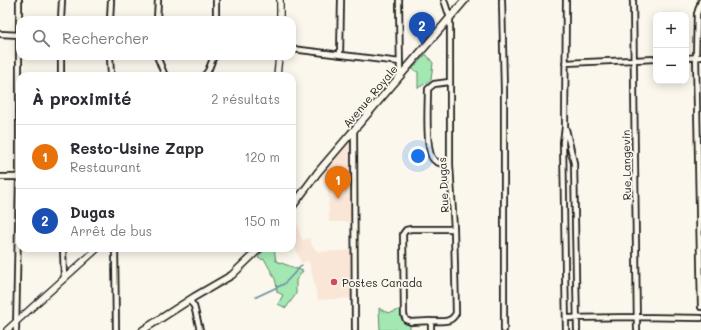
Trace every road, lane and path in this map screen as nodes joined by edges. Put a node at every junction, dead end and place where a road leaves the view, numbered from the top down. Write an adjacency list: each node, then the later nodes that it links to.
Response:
1 (19, 0): 15 (street)
2 (62, 0): 16 (street)
3 (110, 0): 17 (street)
4 (158, 0): 18 (street)
5 (216, 0): 19 (street)
6 (280, 0): 20 (street)
7 (341, 0): 25 (street)
8 (399, 0): 36 (street)
9 (444, 0): 21 (street, Rue Dugas)
10 (466, 0): 21 (main road, Avenue Royale)
11 (502, 0): 74 (street)
12 (566, 0): 37 (street)
13 (633, 0): 35 (street, Rue Langevin)
14 (701, 1): 26 (street)
15 (19, 16)
16 (61, 16)
17 (110, 16)
18 (157, 16)
19 (216, 16)
20 (280, 16)
21 (450, 18): 44 (main road, Avenue Royale); 45 (street, Rue Dugas)
22 (0, 34): 23 (street)
23 (16, 35)
24 (296, 50): 25 (street)
25 (340, 55): 36 (street)
26 (699, 57): 27 (street); 60 (street)
27 (689, 58)
28 (653, 59): 35 (street)
29 (19, 60): 38 (street)
30 (61, 60): 39 (street)
31 (110, 60): 40 (street)
32 (159, 60): 41 (street)
33 (213, 60): 42 (street)
34 (279, 60): 43 (street)
35 (634, 60): 37 (street); 61 (street, Rue Langevin)
36 (400, 62): 44 (street)
37 (566, 63): 46 (street)
38 (19, 72)
39 (61, 72)
40 (111, 72)
41 (163, 72)
42 (207, 72)
43 (277, 72)
44 (400, 76): 47 (main road, Avenue Royale)
45 (449, 82): 48 (street, Rue Dugas); 48 (street)
46 (566, 127): 62 (street); 63 (street)
47 (354, 131): 51 (main road, Avenue Royale); 72 (street)
48 (450, 165): 52 (street, Rue Dugas)
49 (0, 177): 50 (street)
50 (16, 177)
51 (296, 201)
52 (454, 229): 65 (street, Rue Dugas); 65 (street, Rue Dugas)
53 (17, 252): 66 (street)
54 (63, 252): 58 (street)
55 (94, 252): 58 (street)
56 (115, 252): 69 (street)
57 (256, 252): 59 (main road)
58 (64, 279): 66 (street)
59 (189, 300): 70 (main road); 71 (street)
60 (701, 307)
61 (637, 317): 63 (street); 64 (street); 77 (street, Rue Langevin)
62 (566, 318): 63 (street); 75 (street)
63 (577, 318): 76 (street)
64 (701, 318)
65 (431, 321): 73 (street)
66 (16, 322): 67 (street); 68 (street)
67 (8, 330)
68 (16, 330)
69 (116, 330)
70 (143, 330)
71 (200, 330)
72 (355, 330)
73 (431, 330)
74 (504, 330)
75 (566, 330)
76 (577, 330)
77 (637, 330)

